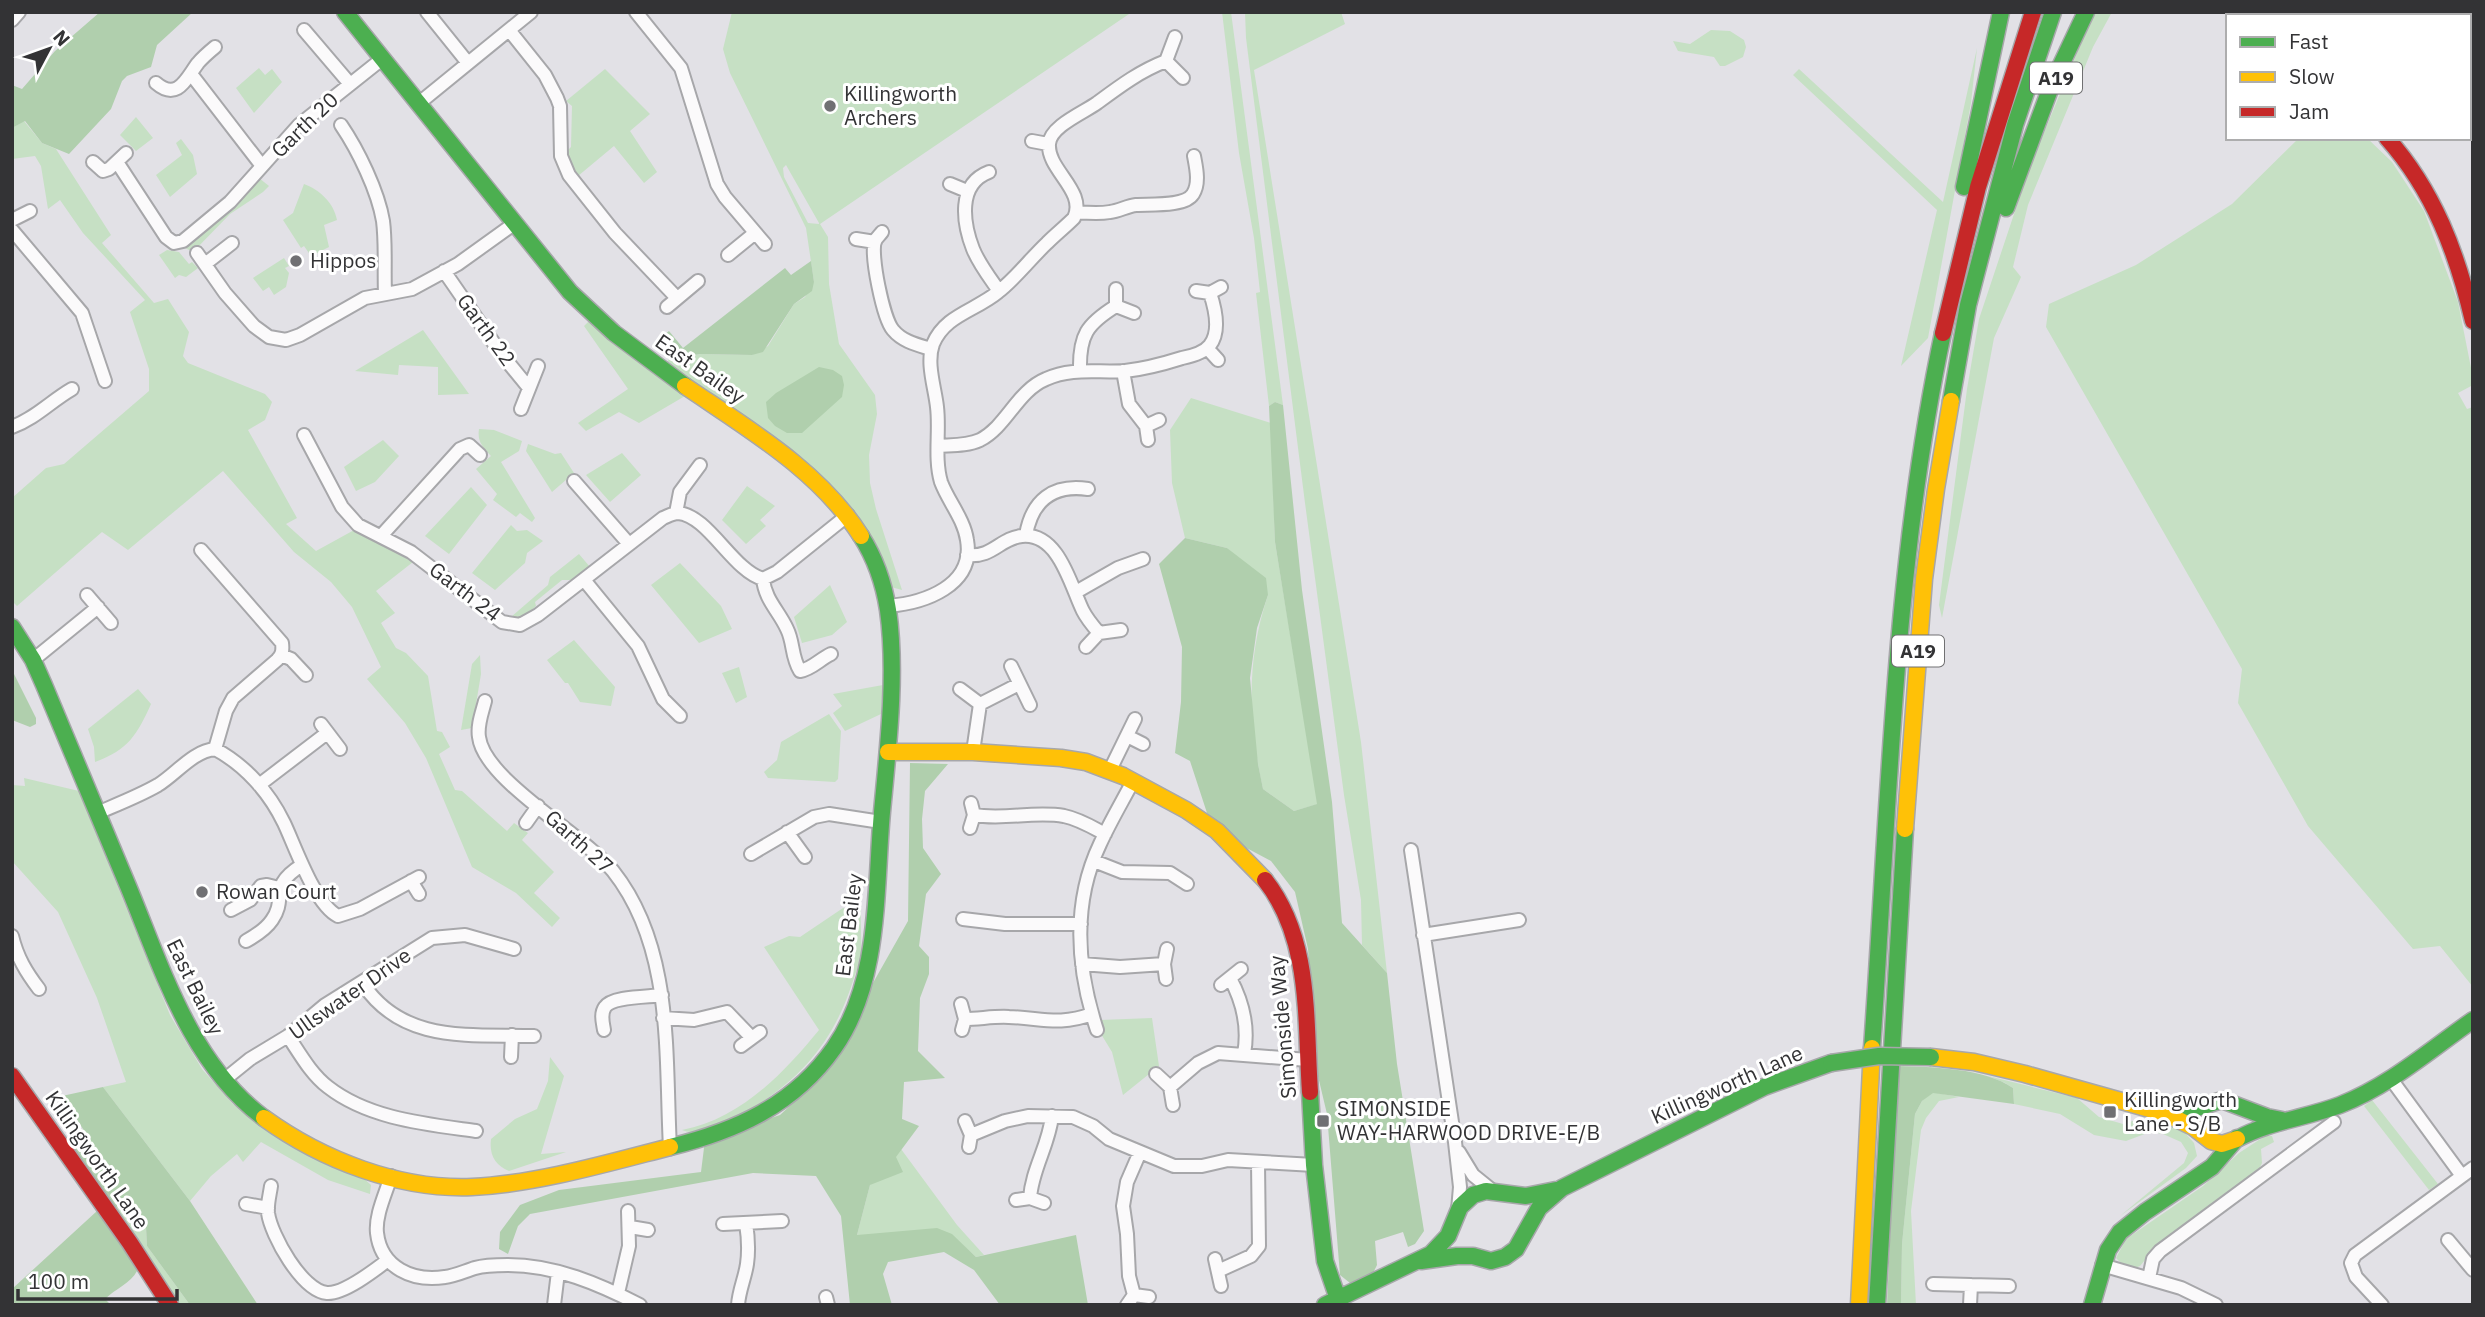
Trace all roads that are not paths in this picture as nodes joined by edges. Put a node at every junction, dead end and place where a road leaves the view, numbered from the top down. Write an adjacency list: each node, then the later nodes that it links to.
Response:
1 (19, 12): 10 (street)
2 (345, 12): 15 (main road, East Bailey)
3 (427, 12): 17 (street)
4 (531, 12): 12 (street)
5 (636, 12): 40 (street)
6 (2001, 12): 52 (main road, A19)
7 (2033, 12): 52 (main road, A19)
8 (2053, 12): 53 (main road, A19)
9 (2087, 12): 53 (main road, A19)
10 (12, 20)
11 (304, 30): 21 (street, Garth 20)
12 (509, 30): 17 (street); 51 (street)
13 (1175, 37): 16 (street)
14 (215, 47): 18 (street)
15 (382, 59): 21 (street, Garth 20); 22 (main road, East Bailey)
16 (1167, 61): 19 (street); 26 (street)
17 (468, 63): 22 (street)
18 (191, 74): 20 (street); 29 (street, Garth 20)
19 (1183, 78)
20 (156, 83)
21 (350, 84): 29 (street, Garth 20)
22 (418, 104): 38 (main road, East Bailey)
23 (341, 125): 50 (street)
24 (2388, 140): 57 (main road)
25 (1032, 141): 26 (street)
26 (1048, 144): 36 (street)
27 (1194, 156): 33 (street)
28 (93, 162): 29 (street, Garth 20)
29 (262, 166)
30 (989, 172): 32 (street)
31 (950, 184): 32 (street)
32 (967, 191): 49 (street)
33 (1192, 196): 34 (street); 36 (street)
34 (1205, 205)
35 (30, 211): 37 (street)
36 (1077, 212): 49 (street)
37 (12, 220)
38 (514, 223): 45 (street, Garth 22); 79 (main road, East Bailey)
39 (12, 230): 64 (street)
40 (755, 233): 43 (street); 44 (street)
41 (856, 239): 59 (street)
42 (232, 243): 50 (street, Garth 22)
43 (765, 244)
44 (728, 255)
45 (444, 271): 50 (street, Garth 22); 66 (street, Garth 22)
46 (698, 281): 51 (street)
47 (1115, 289): 54 (street)
48 (1196, 290): 58 (street)
49 (999, 291): 59 (street)
50 (385, 293)
51 (677, 298): 55 (street)
52 (1948, 299): 234 (main road, A19)
53 (1968, 305): 235 (main road, A19)
54 (1116, 306): 56 (street); 62 (street)
55 (667, 307)
56 (1134, 313)
57 (2473, 321)
58 (1207, 348): 60 (street); 63 (street)
59 (931, 349): 73 (street)
60 (1218, 360)
61 (538, 366): 66 (street, Garth 22)
62 (1080, 370): 63 (street); 73 (street)
63 (1123, 371): 69 (street)
64 (105, 382)
65 (72, 388): 70 (street)
66 (529, 388): 67 (street, Garth 22)
67 (521, 409)
68 (1158, 420): 69 (street)
69 (1146, 426): 72 (street)
70 (12, 427)
71 (303, 435): 81 (street, Garth 24)
72 (1148, 440)
73 (938, 446): 84 (street)
74 (480, 455): 81 (street)
75 (700, 465): 78 (street)
76 (574, 481): 82 (street)
77 (1088, 489): 80 (street)
78 (676, 513): 82 (street, Garth 24); 86 (street)
79 (848, 515): 86 (street); 90 (main road, East Bailey)
80 (1027, 535): 84 (street); 88 (street)
81 (381, 536): 87 (street, Garth 24)
82 (629, 544): 87 (street, Garth 24)
83 (201, 550): 98 (street)
84 (967, 555): 90 (street)
85 (1143, 559): 88 (street)
86 (764, 579): 97 (street)
87 (585, 581): 107 (street)
88 (1076, 592): 95 (street)
89 (87, 595): 91 (street)
90 (888, 606): 113 (main road, East Bailey)
91 (98, 607): 92 (street); 99 (street)
92 (111, 623)
93 (12, 627): 99 (main road, East Bailey)
94 (1121, 630): 95 (street)
95 (1099, 633): 96 (street)
96 (1086, 647)
97 (831, 654)
98 (281, 655): 101 (street); 111 (street)
99 (33, 660): 119 (main road, East Bailey)
100 (1011, 666): 102 (street)
101 (306, 675)
102 (1020, 684): 105 (street); 106 (street)
103 (960, 689): 105 (street)
104 (485, 701): 118 (street, Garth 27)
105 (979, 704): 114 (street)
106 (1030, 705)
107 (680, 716)
108 (1135, 719): 109 (street)
109 (1127, 736): 110 (street); 115 (street)
110 (1143, 744)
111 (215, 749): 117 (street); 119 (street)
112 (340, 749): 117 (street)
113 (888, 752): 114 (main road, Simonside Way); 120 (main road, East Bailey)
114 (973, 752): 115 (main road, Simonside Way)
115 (1110, 770): 116 (main road, Simonside Way)
116 (1133, 781): 124 (street); 168 (main road, Simonside Way)
117 (259, 785): 130 (street)
118 (538, 806): 121 (street, Garth 27); 155 (street, Garth 27)
119 (97, 813): 172 (main road, East Bailey)
120 (881, 822): 123 (street); 189 (main road, East Bailey)
121 (526, 823)
122 (970, 828): 124 (street)
123 (787, 832): 126 (street); 127 (street)
124 (1105, 834): 129 (street)
125 (1411, 850): 142 (street)
126 (751, 854)
127 (805, 857)
128 (1175, 859): 131 (street)
129 (1094, 861): 131 (street); 140 (street)
130 (302, 865): 133 (street); 134 (street)
131 (1170, 873): 132 (street)
132 (1187, 884)
133 (279, 888): 136 (street); 145 (street)
134 (419, 894)
135 (984, 906): 139 (street)
136 (231, 910)
137 (963, 919): 139 (street)
138 (1519, 920): 142 (street)
139 (981, 921): 140 (street)
140 (1081, 924): 149 (street)
141 (489, 925): 144 (street)
142 (1423, 935): 187 (street)
143 (12, 936): 148 (street)
144 (485, 938): 147 (street, Ullswater Drive); 153 (street, Ullswater Drive)
145 (246, 941)
146 (1167, 948): 150 (street)
147 (514, 949)
148 (15, 956): 154 (street)
149 (1082, 964): 150 (street); 157 (street)
150 (1164, 964): 152 (street)
151 (1241, 969): 166 (street)
152 (1166, 979)
153 (363, 984): 162 (street); 164 (street, Ullswater Drive)
154 (39, 989)
155 (662, 995): 158 (street, Garth 27); 160 (street)
156 (961, 1003): 157 (street)
157 (1092, 1014): 161 (street)
158 (663, 1018): 165 (street); 189 (street, Garth 27)
159 (2473, 1020): 171 (main road)
160 (604, 1030)
161 (1097, 1030)
162 (512, 1035): 163 (street); 167 (street)
163 (534, 1036)
164 (288, 1037): 172 (street, Ullswater Drive); 183 (street)
165 (751, 1038)
166 (1244, 1054): 168 (street); 173 (street)
167 (511, 1057)
168 (1308, 1060): 193 (main road, Simonside Way)
169 (1156, 1074): 173 (street)
170 (12, 1076): 230 (main road, Killingworth Lane)
171 (2391, 1079): 180 (main road); 194 (street)
172 (224, 1080): 196 (main road, East Bailey)
173 (1170, 1087): 176 (street)
174 (2234, 1103): 175 (main road); 180 (main road); 186 (main road)
175 (2210, 1104): 178 (main road); 185 (main road)
176 (1173, 1105)
177 (452, 1112): 183 (street)
178 (2164, 1113): 185 (main road); 198 (main road, Killingworth Lane, bridge)
179 (1052, 1116): 181 (street); 190 (street); 200 (street)
180 (2282, 1120): 186 (main road)
181 (965, 1121)
182 (2334, 1122): 191 (street)
183 (449, 1127): 184 (street)
184 (476, 1131)
185 (2206, 1136): 186 (main road); 195 (main road)
186 (2238, 1137): 195 (main road)
187 (1455, 1142): 199 (street); 206 (street)
188 (2271, 1147): 191 (street)
189 (670, 1148): 196 (main road, East Bailey)
190 (1140, 1152): 192 (street); 228 (street)
191 (2280, 1160): 220 (street)
192 (1258, 1163): 193 (street); 223 (street)
193 (1314, 1165): 229 (main road, Simonside Way)
194 (2467, 1172): 239 (street)
195 (2201, 1175): 217 (main road)
196 (391, 1176): 215 (street)
197 (271, 1186): 204 (street)
198 (1562, 1188): 199 (main road); 212 (main road)
199 (1498, 1193): 206 (main road); 212 (main road)
200 (1030, 1198): 201 (street); 202 (street)
201 (1016, 1200)
202 (1044, 1203)
203 (246, 1204): 204 (street)
204 (268, 1208): 227 (street)
205 (628, 1211): 210 (street)
206 (1457, 1216): 214 (main road); 216 (main road)
207 (782, 1221): 208 (street)
208 (746, 1223): 209 (street); 233 (street)
209 (723, 1224)
210 (630, 1227): 211 (street); 225 (street)
211 (648, 1230)
212 (1523, 1233): 214 (main road)
213 (2448, 1240): 218 (street)
214 (1473, 1256): 216 (main road)
215 (388, 1260): 219 (street); 227 (street)
216 (1421, 1261): 229 (main road)
217 (2102, 1265): 220 (street); 237 (main road)
218 (2473, 1270)
219 (558, 1272): 225 (street); 231 (street)
220 (2149, 1278): 238 (street)
221 (1933, 1284): 222 (street)
222 (1971, 1285): 224 (street); 236 (street)
223 (1222, 1286)
224 (2009, 1286)
225 (618, 1293): 232 (street)
226 (1149, 1297): 228 (street)
227 (332, 1299)
228 (1130, 1300)
229 (1332, 1302)
230 (170, 1305)
231 (554, 1305)
232 (640, 1305)
233 (738, 1305)
234 (1859, 1305)
235 (1877, 1305)
236 (1970, 1305)
237 (2092, 1305)
238 (2216, 1305)
239 (2382, 1305)

